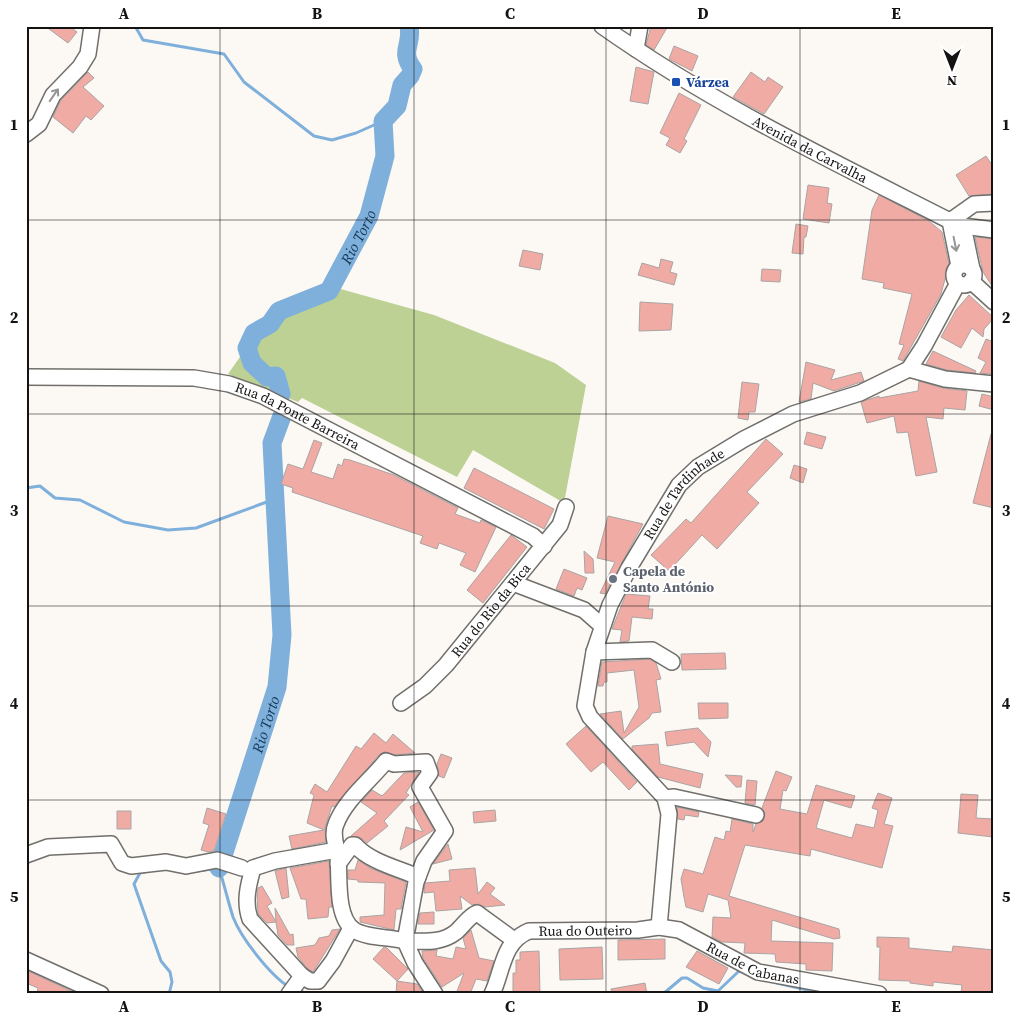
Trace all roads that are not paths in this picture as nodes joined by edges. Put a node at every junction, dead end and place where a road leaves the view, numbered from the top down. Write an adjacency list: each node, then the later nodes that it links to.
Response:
1 (92, 26): 5 (street, one-way to 1)
2 (602, 26): 4 (street, Avenida da Carvalha)
3 (640, 26): 4 (street)
4 (636, 49): 7 (street, Avenida da Carvalha)
5 (26, 134)
6 (994, 203): 7 (street)
7 (957, 224): 8 (street, Avenida da Carvalha); 9 (street)
8 (994, 230)
9 (965, 275): 10 (street); 11 (street)
10 (994, 302)
11 (909, 369): 13 (street); 17 (street, Rua de Tardinhade)
12 (26, 377): 15 (street, Rua da Ponte Barreira)
13 (994, 384)
14 (566, 507): 15 (street, Rua do Rio da Bica)
15 (544, 546): 16 (street, Rua do Rio da Bica)
16 (513, 583): 17 (street); 20 (street, Rua do Rio da Bica)
17 (602, 626): 18 (street, Rua de Tardinhade)
18 (594, 652): 19 (street); 21 (street, Rua de Tardinhade)
19 (672, 662)
20 (401, 703)
21 (665, 798): 22 (street); 27 (street)
22 (756, 815)
23 (26, 855): 25 (street)
24 (338, 857): 26 (street); 26 (street); 28 (street); 32 (street)
25 (242, 868)
26 (418, 877): 30 (street)
27 (658, 927): 29 (street, Rua do Outeiro); 36 (street, Rua de Cabanas)
28 (351, 928): 30 (street); 32 (street)
29 (514, 940): 30 (street); 35 (street)
30 (405, 941): 34 (street)
31 (26, 960): 33 (street)
32 (294, 988)
33 (101, 994)
34 (435, 994)
35 (492, 994)
36 (879, 994)

